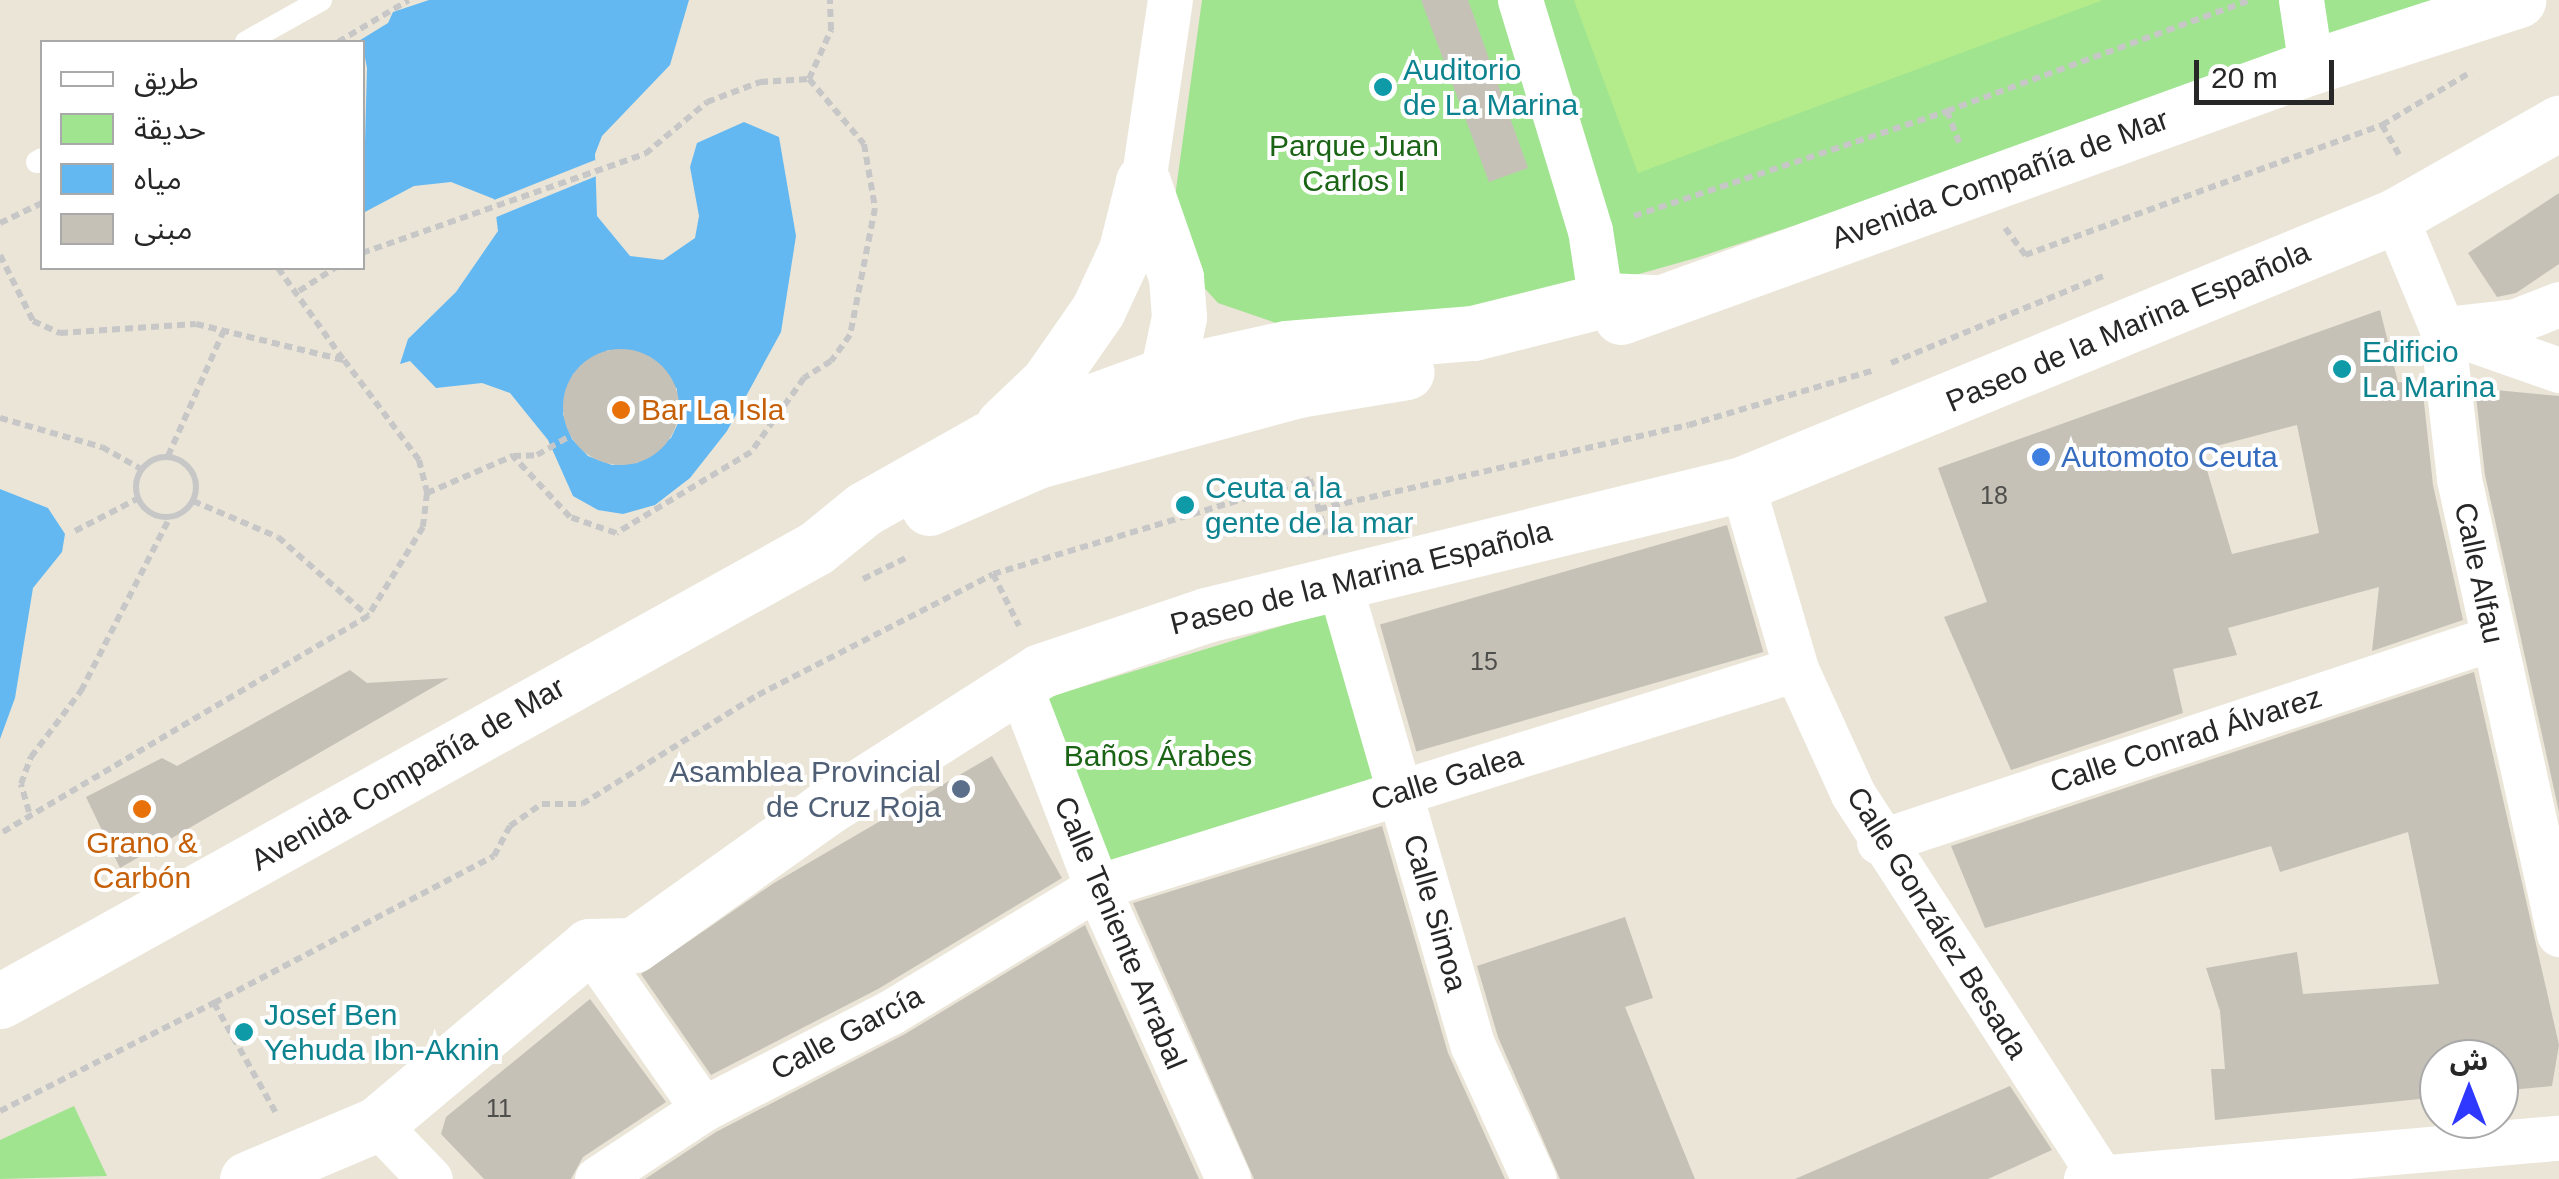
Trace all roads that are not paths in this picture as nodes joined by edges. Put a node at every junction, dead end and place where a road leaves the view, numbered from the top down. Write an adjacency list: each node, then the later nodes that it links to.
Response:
1 (321, 0): 6 (lane)
2 (1170, 0): 9 (street)
3 (1520, 0): 13 (street)
4 (2300, 0): 7 (street)
5 (2518, 0): 7 (street, Avenida Compañía de Mar)
6 (250, 40)
7 (2311, 67): 16 (street, Avenida Compañía de Mar)
8 (2559, 122): 10 (street, Paseo de la Marina Española)
9 (1143, 182): 11 (street); 12 (street)
10 (2411, 207): 15 (street, Calle Alfau); 21 (street, Paseo de la Marina Española)
11 (1119, 270): 18 (street); 19 (street)
12 (1176, 277): 16 (street); 18 (street)
13 (1598, 283)
14 (2559, 304): 15 (street)
15 (2442, 329): 17 (street); 24 (street, Calle Alfau)
16 (1292, 369): 18 (street); 20 (street, Avenida Compañía de Mar)
17 (2559, 370)
18 (1168, 374): 19 (street, Avenida Compañía de Mar); 20 (street)
19 (988, 439): 22 (street, Avenida Compañía de Mar)
20 (1037, 461): 22 (street, Avenida Compañía de Mar)
21 (1742, 484): 23 (street, Paseo de la Marina Española); 25 (street, Calle González Besada)
22 (816, 548): 32 (street, Avenida Compañía de Mar)
23 (1339, 583): 26 (street, Paseo de la Marina Española); 27 (street, Calle Simoa)
24 (2493, 638): 28 (street, Calle Conrad Álvarez); 30 (street, Calle Alfau)
25 (1796, 669): 27 (street, Calle Galea); 28 (street, Calle González Besada)
26 (1030, 678): 29 (street, Calle Teniente Arrabal); 31 (street, Paseo de la Marina Española)
27 (1401, 793): 29 (street, Calle Galea); 41 (street, Calle Simoa)
28 (1879, 842): 36 (street, Calle González Besada)
29 (1097, 887): 33 (street, Calle García); 40 (street, Calle Teniente Arrabal)
30 (2559, 934)
31 (589, 946): 33 (street); 34 (street)
32 (0, 1002)
33 (702, 1109): 39 (street, Calle García)
34 (378, 1124): 37 (street); 38 (street)
35 (2559, 1138): 36 (street)
36 (2095, 1177)
37 (247, 1179)
38 (430, 1179)
39 (597, 1179)
40 (1228, 1179)
41 (1534, 1179)

